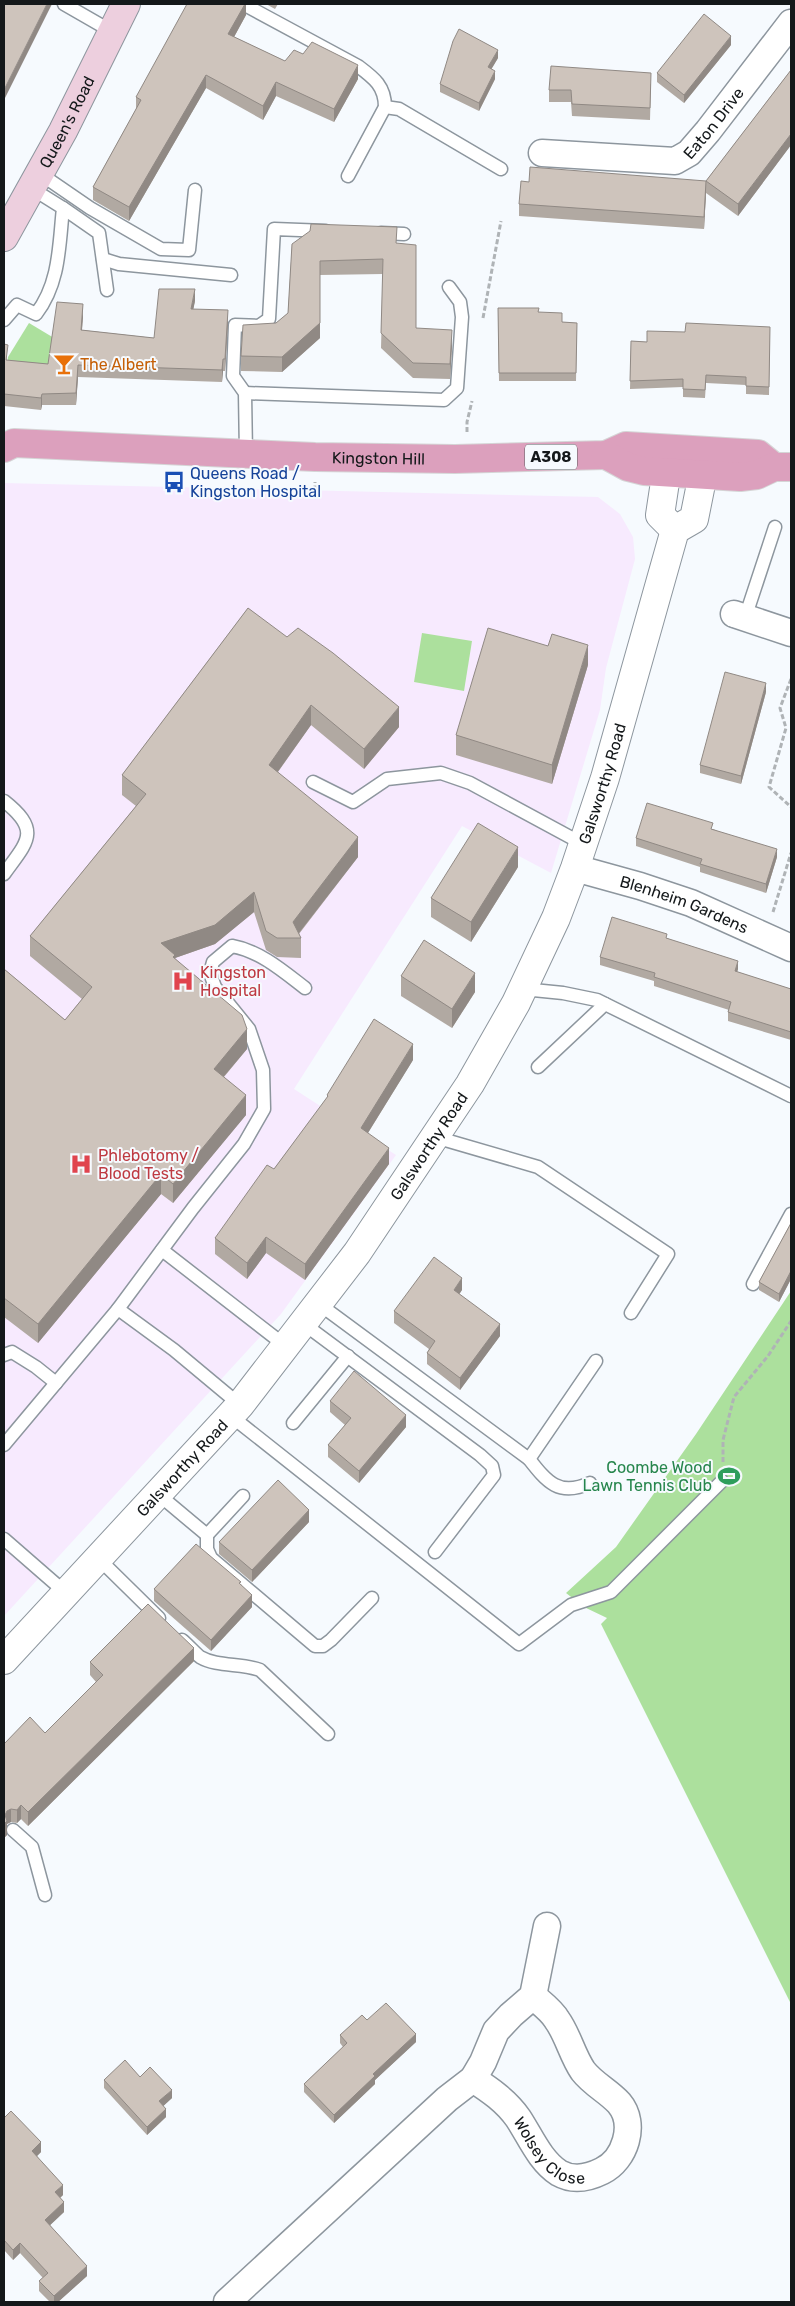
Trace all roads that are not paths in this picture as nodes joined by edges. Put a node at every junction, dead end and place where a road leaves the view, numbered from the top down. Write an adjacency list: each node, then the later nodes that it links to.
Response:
1 (64, 4): 5 (lane)
2 (126, 4): 5 (main road, Queen's Road)
3 (243, 4): 6 (lane)
4 (791, 23): 7 (street, Eaton Drive)
5 (112, 31): 10 (main road, Queen's Road)
6 (386, 107): 8 (lane); 9 (lane)
7 (542, 153)
8 (501, 169)
9 (348, 176)
10 (35, 180): 11 (lane); 12 (lane); 16 (main road, Queen's Road)
11 (195, 190)
12 (63, 208): 17 (lane); 21 (lane)
13 (334, 232): 22 (lane)
14 (364, 233): 15 (lane)
15 (404, 234)
16 (4, 237)
17 (103, 259): 18 (lane); 20 (lane)
18 (231, 275)
19 (449, 287): 22 (lane)
20 (107, 290)
21 (4, 320)
22 (245, 393): 24 (lane)
23 (4, 448): 24 (main road, Kingston Hill / A308)
24 (246, 454): 25 (main road, Kingston Hill / A308)
25 (668, 460): 26 (main road, Kingston Hill / A308); 29 (street)
26 (703, 462): 27 (main road, Kingston Hill / A308); 29 (street)
27 (783, 467)
28 (775, 527): 30 (lane)
29 (675, 530): 34 (street, Galsworthy Road)
30 (740, 616): 31 (street)
31 (791, 633)
32 (313, 782): 34 (lane)
33 (4, 801): 35 (lane)
34 (579, 856): 36 (street, Blenheim Gardens); 38 (street, Galsworthy Road)
35 (4, 874)
36 (791, 948)
37 (305, 988): 44 (lane)
38 (523, 989): 39 (lane); 42 (street, Galsworthy Road)
39 (605, 1004): 40 (lane); 41 (lane)
40 (538, 1067)
41 (791, 1096)
42 (435, 1138): 47 (lane); 48 (street, Galsworthy Road)
43 (791, 1214): 45 (lane)
44 (162, 1250): 46 (lane); 49 (lane)
45 (753, 1284)
46 (118, 1309): 53 (lane); 54 (lane)
47 (631, 1313)
48 (312, 1314): 49 (street, Galsworthy Road); 51 (lane); 57 (lane)
49 (287, 1347): 54 (street, Galsworthy Road)
50 (4, 1355): 53 (lane)
51 (348, 1356): 55 (lane); 64 (lane)
52 (596, 1361): 57 (lane)
53 (56, 1383): 56 (lane)
54 (236, 1410): 58 (lane); 60 (street, Galsworthy Road)
55 (293, 1423)
56 (4, 1445)
57 (529, 1459): 59 (lane)
58 (722, 1481)
59 (590, 1483)
60 (158, 1494): 62 (lane); 65 (street, Galsworthy Road)
61 (243, 1496): 62 (lane)
62 (207, 1535): 67 (lane)
63 (5, 1542): 66 (lane)
64 (435, 1552)
65 (98, 1558): 66 (street, Galsworthy Road); 69 (lane)
66 (66, 1593): 68 (street, Galsworthy Road)
67 (372, 1598)
68 (4, 1660)
69 (328, 1734)
70 (13, 1830): 71 (lane)
71 (45, 1895)
72 (547, 1926): 73 (street)
73 (533, 1996): 74 (street); 74 (street, Wolsey Close)
74 (473, 2079): 75 (street)
75 (227, 2302)

